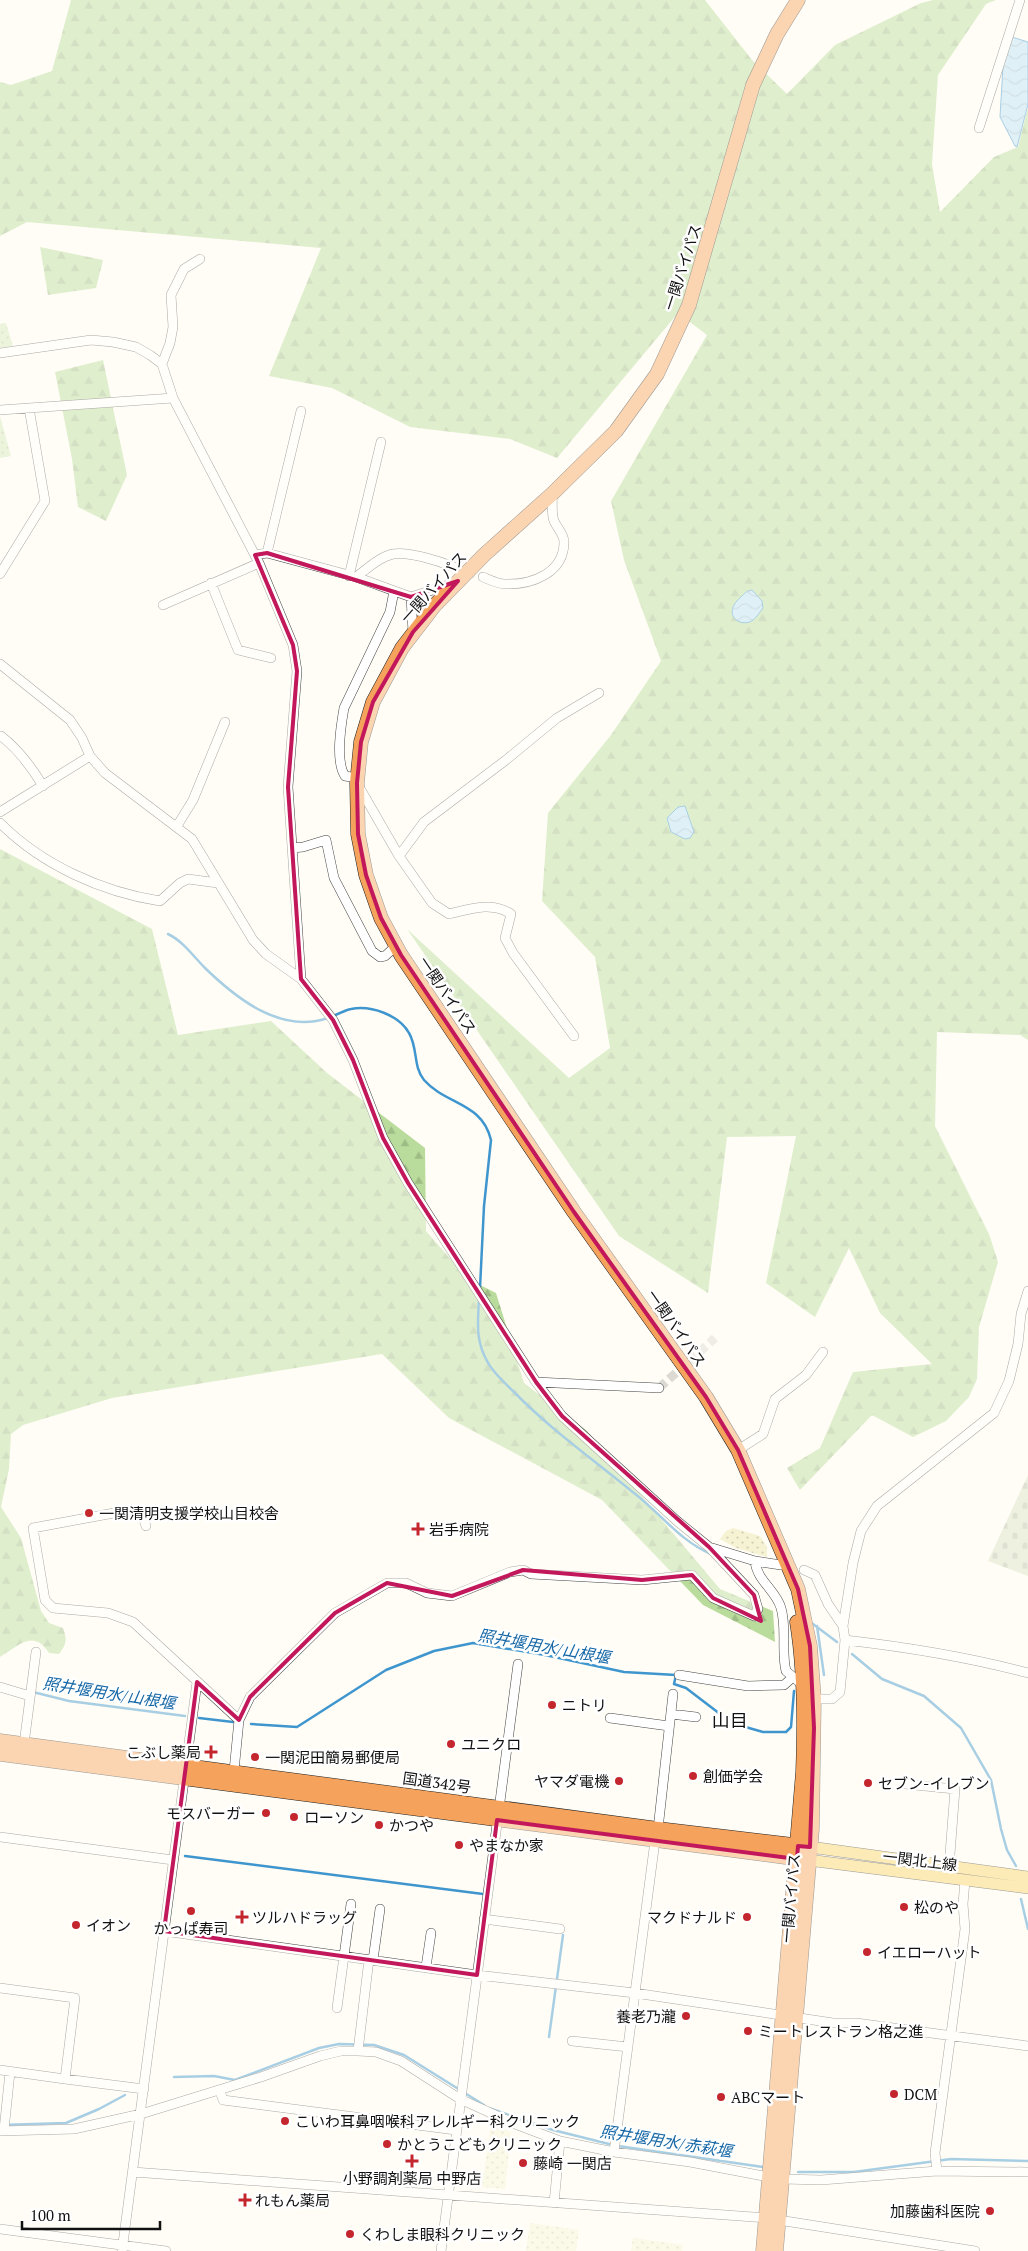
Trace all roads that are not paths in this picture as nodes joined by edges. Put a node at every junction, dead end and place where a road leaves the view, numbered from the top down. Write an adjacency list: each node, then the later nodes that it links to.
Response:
1 (798, 0): 12 (highway, 一関バイパス)
2 (1020, 0): 3 (street)
3 (979, 128)
4 (200, 259): 6 (street)
5 (0, 353): 6 (street)
6 (162, 364): 7 (street)
7 (174, 398): 8 (street); 14 (street)
8 (29, 408): 9 (street); 16 (street)
9 (0, 410)
10 (301, 411): 13 (street)
11 (381, 442): 17 (street)
12 (552, 494): 18 (street); 19 (highway, 一関バイパス)
13 (267, 553): 14 (street); 17 (street)
14 (257, 559): 20 (street); 36 (street)
15 (454, 567): 17 (street)
16 (0, 574)
17 (353, 577): 21 (street)
18 (483, 577)
19 (458, 581): 22 (street); 24 (highway, 一関バイパス)
20 (211, 583): 23 (street); 25 (street)
21 (394, 591): 22 (street); 31 (street)
22 (411, 597): 24 (street)
23 (163, 605)
24 (413, 632): 31 (highway, 一関バイパス)
25 (271, 658)
26 (0, 664): 30 (street)
27 (599, 692): 37 (street)
28 (225, 722): 35 (street)
29 (1, 736): 32 (street)
30 (90, 756): 32 (street); 35 (street)
31 (357, 781): 37 (street); 39 (highway, 一関バイパス)
32 (43, 786): 33 (street)
33 (2, 808)
34 (0, 823): 38 (street)
35 (177, 826): 38 (street)
36 (292, 848): 39 (street); 40 (street)
37 (399, 856): 41 (street)
38 (218, 883): 40 (street)
39 (396, 946): 46 (highway, 一関バイパス)
40 (301, 979): 44 (street)
41 (574, 1036)
42 (1028, 1291): 52 (street)
43 (823, 1352): 46 (street)
44 (536, 1382): 45 (street); 48 (street)
45 (659, 1388)
46 (738, 1450): 49 (highway, 一関バイパス)
47 (146, 1526): 59 (street)
48 (709, 1547): 50 (street); 67 (street)
49 (782, 1559): 50 (street); 58 (highway, 一関バイパス); 63 (highway, 一関バイパス)
50 (754, 1561): 58 (street)
51 (804, 1570): 52 (street)
52 (842, 1626): 53 (street)
53 (844, 1640): 56 (street); 63 (street)
54 (36, 1652): 62 (street)
55 (518, 1664): 75 (street)
56 (1028, 1673)
57 (678, 1675): 58 (street)
58 (799, 1681): 78 (highway, 一関バイパス)
59 (197, 1682): 67 (street); 72 (street)
60 (0, 1688): 62 (street)
61 (673, 1694): 64 (street)
62 (30, 1696): 70 (street)
63 (814, 1700): 78 (highway, 一関バイパス)
64 (671, 1714): 65 (street); 68 (street)
65 (696, 1717)
66 (610, 1718): 68 (street)
67 (239, 1720): 73 (street)
68 (669, 1726): 76 (street)
69 (0, 1741): 70 (highway, 国道342号)
70 (24, 1744): 72 (highway, 国道342号)
71 (0, 1754): 72 (highway, 国道342号)
72 (186, 1771): 73 (highway, 国道342号); 75 (highway, 国道342号); 79 (street)
73 (234, 1771): 75 (highway, 国道342号)
74 (905, 1784): 80 (street)
75 (498, 1813): 76 (highway, 国道342号); 86 (street)
76 (657, 1835): 78 (highway, 国道342号); 95 (street)
77 (0, 1837): 79 (street)
78 (804, 1853): 80 (main road, 一関北上線); 82 (main road, 一関北上線); 97 (highway, 一関バイパス)
79 (172, 1860): 88 (street)
80 (949, 1867): 81 (main road, 一関北上線)
81 (1028, 1877)
82 (965, 1880): 83 (main road, 一関北上線); 98 (street)
83 (1028, 1888)
84 (351, 1904): 90 (street)
85 (380, 1909): 91 (street)
86 (484, 1919): 87 (street); 93 (street)
87 (560, 1929)
88 (164, 1931): 90 (street); 106 (street)
89 (431, 1933): 92 (street)
90 (344, 1956): 91 (street); 96 (street)
91 (371, 1960): 92 (street); 102 (street)
92 (426, 1967): 93 (street)
93 (477, 1974): 95 (street); 108 (street)
94 (0, 1988): 105 (street)
95 (634, 1993): 97 (street); 101 (street)
96 (337, 2008)
97 (790, 2015): 98 (street); 117 (highway, 一関バイパス)
98 (950, 2036): 100 (street); 114 (street)
99 (572, 2041): 101 (street)
100 (1028, 2046)
101 (628, 2047): 113 (street)
102 (358, 2051): 107 (street); 108 (street)
103 (0, 2070): 104 (street)
104 (10, 2072): 105 (street); 111 (street)
105 (65, 2079): 106 (street)
106 (144, 2089): 109 (street)
107 (220, 2090): 109 (street); 110 (street)
108 (460, 2099): 110 (street); 112 (street)
109 (141, 2114): 111 (street); 115 (street)
110 (456, 2130): 118 (street)
111 (2, 2131)
112 (560, 2141): 113 (street); 119 (street)
113 (614, 2152): 117 (street)
114 (937, 2171): 116 (street); 117 (street)
115 (133, 2172): 118 (street); 122 (street)
116 (1028, 2172)
117 (776, 2178): 120 (highway, 一関バイパス)
118 (448, 2196): 119 (street); 124 (street)
119 (554, 2203): 120 (street)
120 (773, 2218): 125 (highway, 一関バイパス); 126 (highway, 一関バイパス); 127 (street)
121 (0, 2229): 122 (street)
122 (123, 2248): 123 (street)
123 (166, 2251)
124 (441, 2251)
125 (763, 2251)
126 (776, 2251)
127 (976, 2251)

